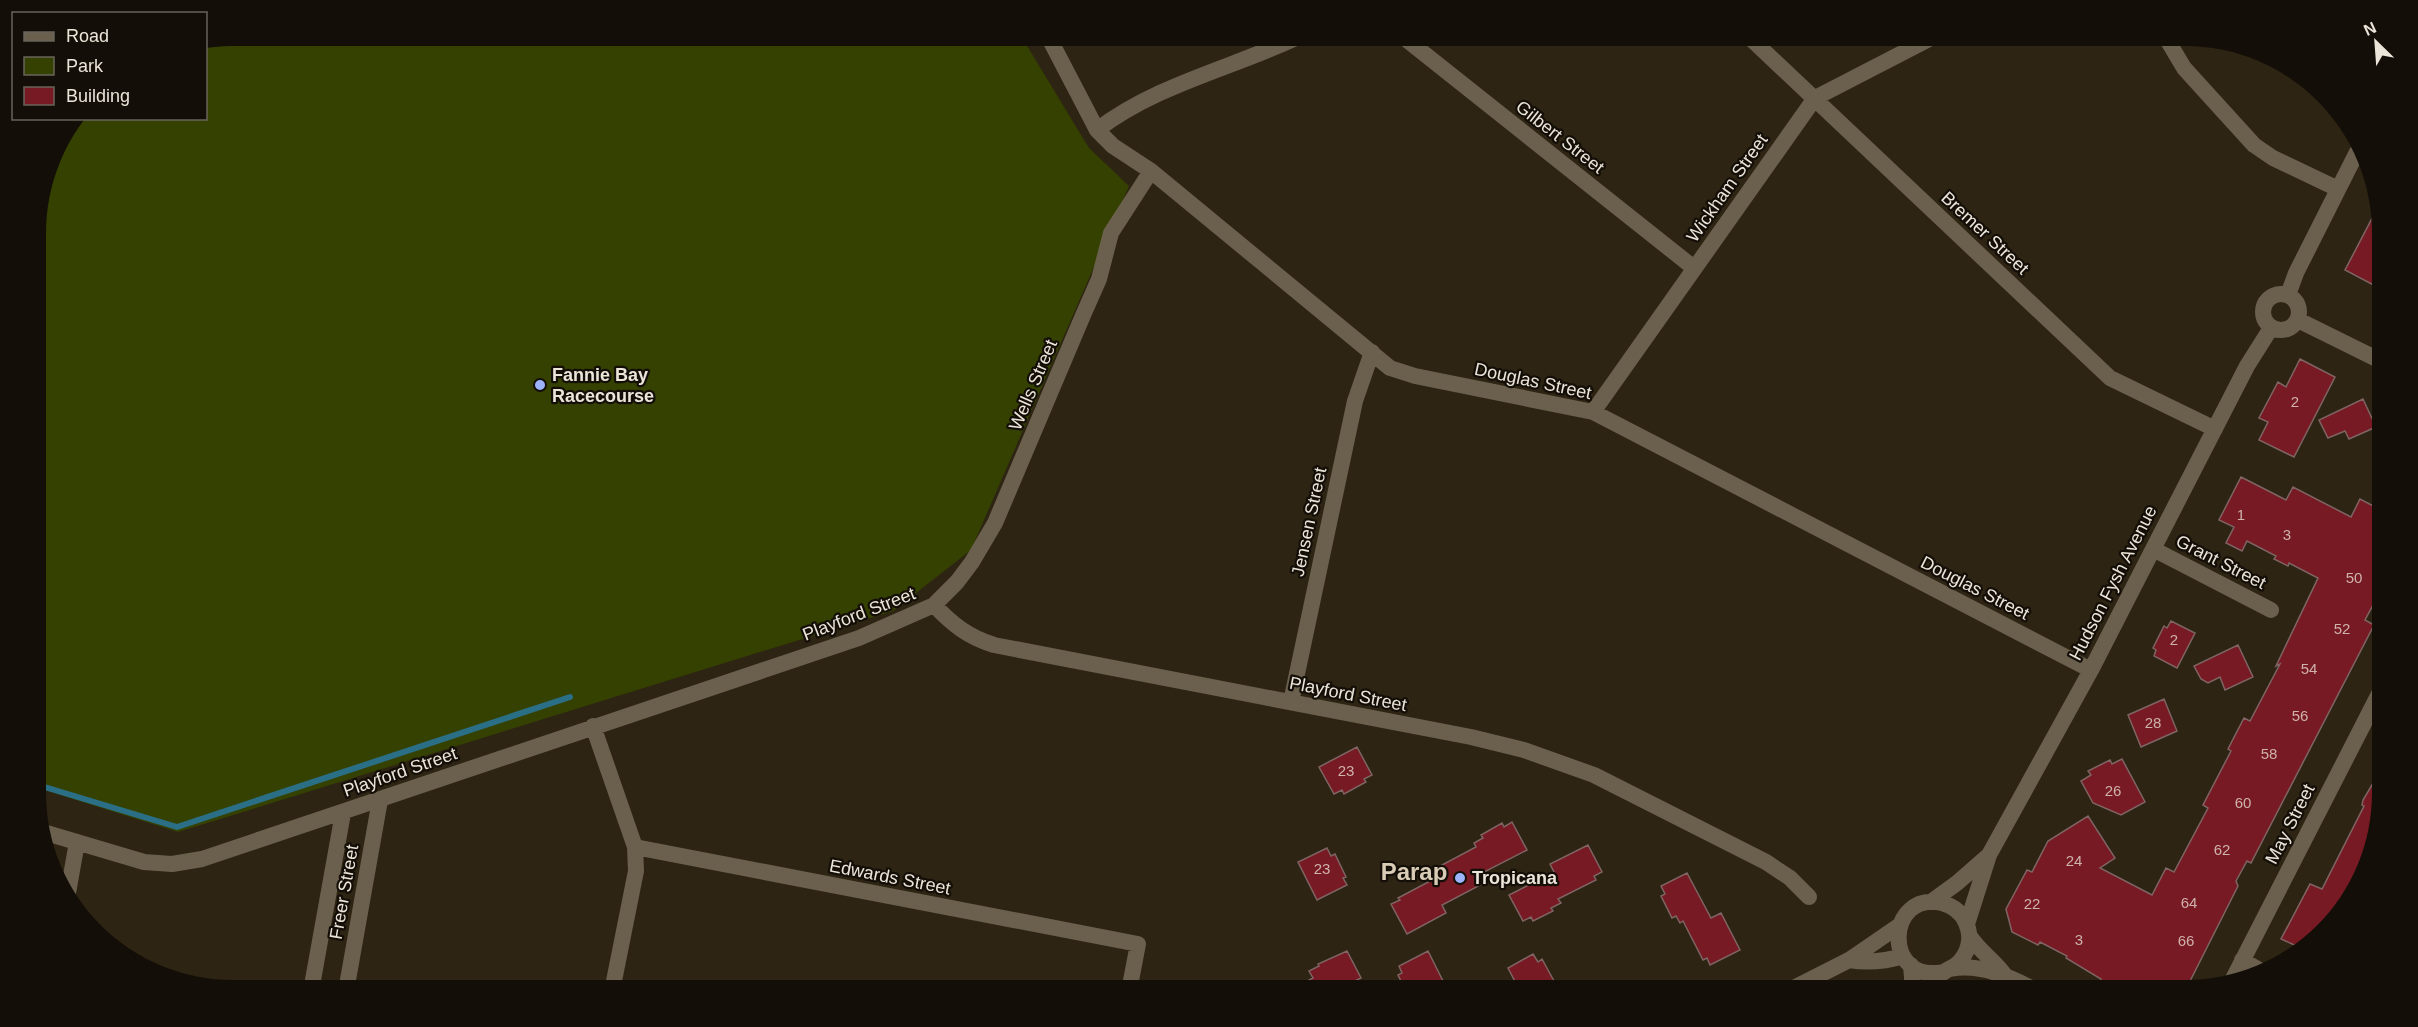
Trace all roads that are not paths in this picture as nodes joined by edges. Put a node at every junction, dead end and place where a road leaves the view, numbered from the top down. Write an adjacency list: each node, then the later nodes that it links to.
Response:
1 (1053, 46): 8 (street, Douglas Street)
2 (1278, 46): 8 (street)
3 (1415, 46): 12 (street, Gilbert Street)
4 (1759, 46): 7 (street, Bremer Street)
5 (1916, 46): 7 (street, Wickham Street)
6 (2171, 46): 11 (street)
7 (1815, 98): 12 (street, Wickham Street); 19 (street, Bremer Street)
8 (1098, 130): 10 (street, Douglas Street)
9 (2354, 157): 11 (street)
10 (1151, 171): 16 (street, Douglas Street); 21 (street, Wells Street)
11 (2338, 189): 13 (street)
12 (1694, 268): 18 (street, Wickham Street)
13 (2288, 295): 14 (street); 15 (street)
14 (2298, 320): 15 (street); 17 (street)
15 (2271, 328): 19 (street, Hudson Fysh Avenue)
16 (1372, 352): 18 (street, Douglas Street); 24 (street, Jensen Street)
17 (2372, 357)
18 (1593, 412): 23 (street, Douglas Street)
19 (2215, 429): 20 (street, Hudson Fysh Avenue)
20 (2153, 549): 22 (street, Grant Street); 23 (street, Hudson Fysh Avenue)
21 (934, 605): 24 (street, Playford Street); 26 (street, Playford Street)
22 (2271, 610)
23 (2091, 670): 32 (street, Hudson Fysh Avenue)
24 (1291, 702): 34 (street, Playford Street)
25 (2372, 707): 39 (street, May Street)
26 (593, 726): 27 (street, Playford Street); 31 (street)
27 (380, 800): 28 (street, Playford Street); 46 (street, Freer Street)
28 (343, 813): 30 (street, Playford Street); 45 (street, Freer Street)
29 (51, 834): 30 (street, Playford Street)
30 (77, 842): 33 (street)
31 (635, 847): 47 (street); 48 (street, Edwards Street)
32 (1989, 855): 35 (street); 37 (street)
33 (70, 883)
34 (1809, 897)
35 (1931, 902): 36 (street); 37 (street)
36 (1900, 925): 38 (street); 40 (street)
37 (1968, 929): 42 (street); 44 (street)
38 (1849, 960): 40 (street); 49 (street)
39 (2242, 960): 41 (street); 43 (street, May Street)
40 (1907, 961): 42 (street); 50 (street)
41 (2255, 967)
42 (1947, 971): 44 (street); 51 (street)
43 (2236, 973)
44 (2004, 974): 52 (street)
45 (313, 980)
46 (348, 980)
47 (614, 980)
48 (1131, 980)
49 (1810, 980)
50 (1911, 980)
51 (1939, 980)
52 (2016, 980)

